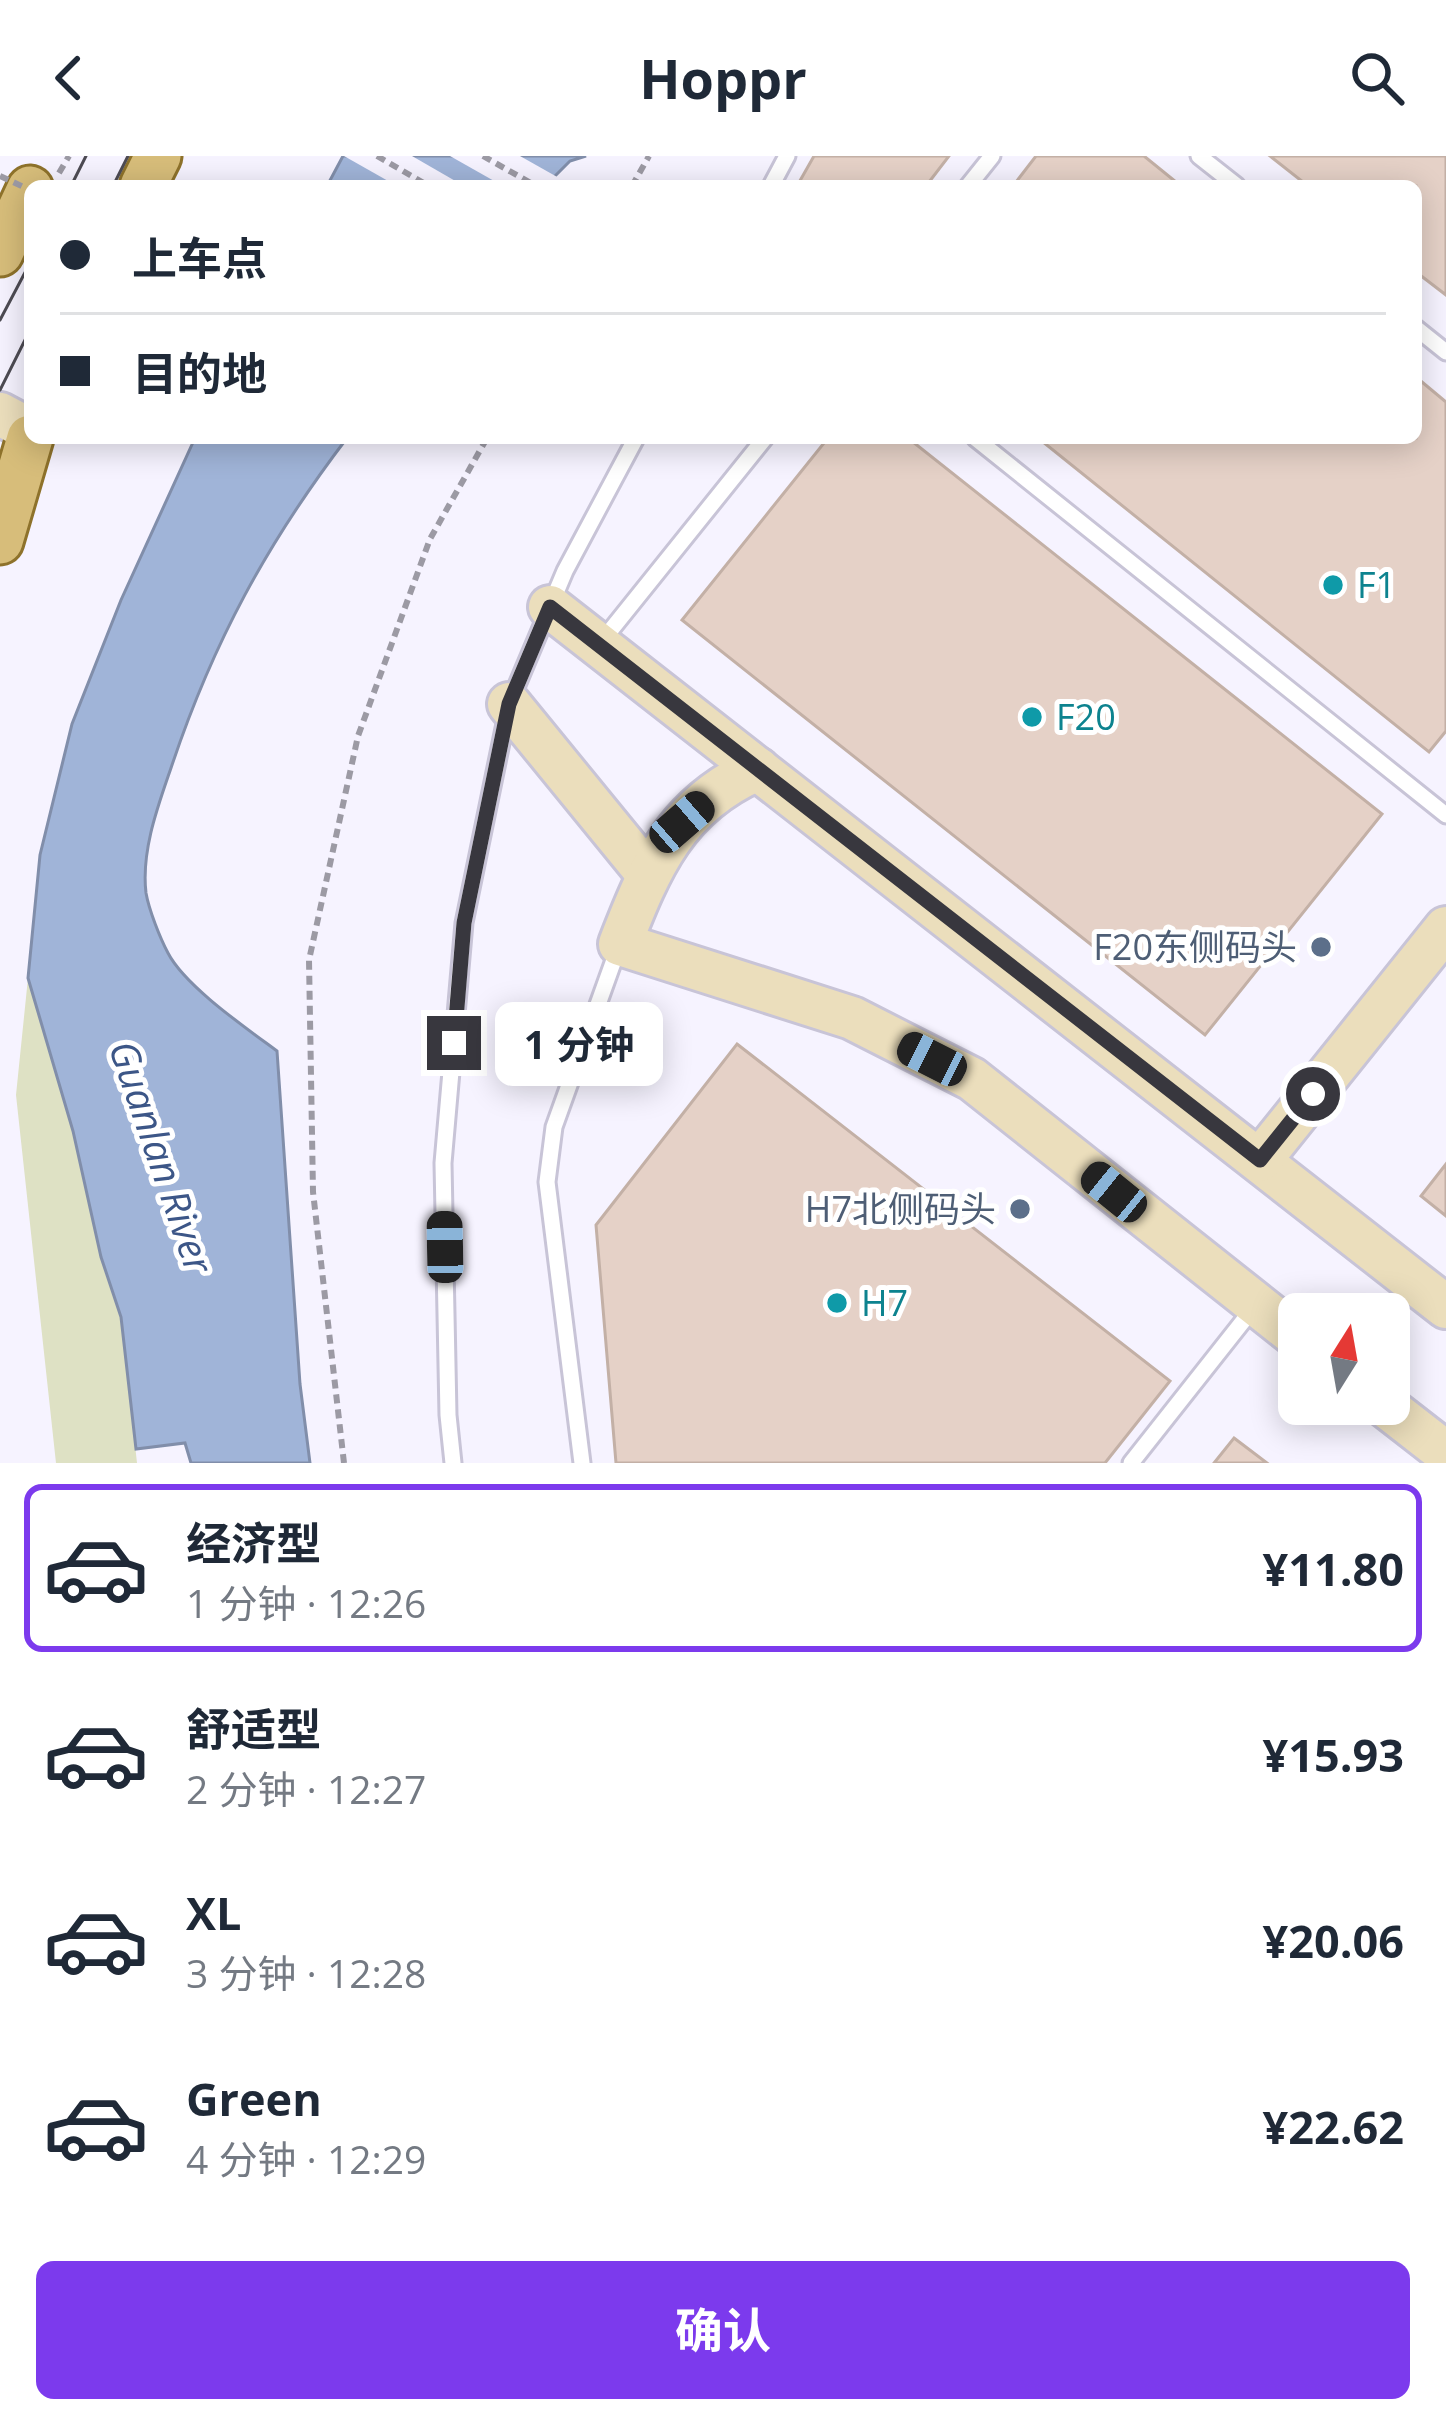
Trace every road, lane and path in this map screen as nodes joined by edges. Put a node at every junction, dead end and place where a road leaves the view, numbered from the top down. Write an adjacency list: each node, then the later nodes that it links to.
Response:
1 (377, 156): 5 (path)
2 (483, 156): 6 (path)
3 (992, 156): 7 (lane)
4 (1199, 156): 8 (lane)
5 (419, 180)
6 (525, 180)
7 (973, 180)
8 (1229, 180)
9 (24, 187): 11 (main road)
10 (24, 190): 12 (main road)
11 (0, 230)
12 (0, 253)
13 (1422, 333): 14 (lane)
14 (1446, 352)
15 (27, 444): 20 (main road)
16 (485, 444): 35 (path)
17 (633, 444): 21 (lane)
18 (760, 444): 22 (lane)
19 (982, 444): 25 (lane)
20 (3, 516)
21 (550, 607): 22 (street); 23 (lane)
22 (599, 645): 24 (street)
23 (509, 704): 26 (street); 36 (lane)
24 (758, 770): 26 (street); 29 (street)
25 (1446, 815)
26 (647, 872): 28 (street)
27 (1446, 928): 29 (street)
28 (620, 944): 30 (street); 37 (lane)
29 (1260, 1160): 31 (street)
30 (1256, 1304): 32 (street); 38 (lane)
31 (1446, 1307)
32 (1278, 1321)
33 (1409, 1425): 34 (street)
34 (1446, 1454)
35 (344, 1463)
36 (453, 1463)
37 (582, 1463)
38 (1131, 1463)

